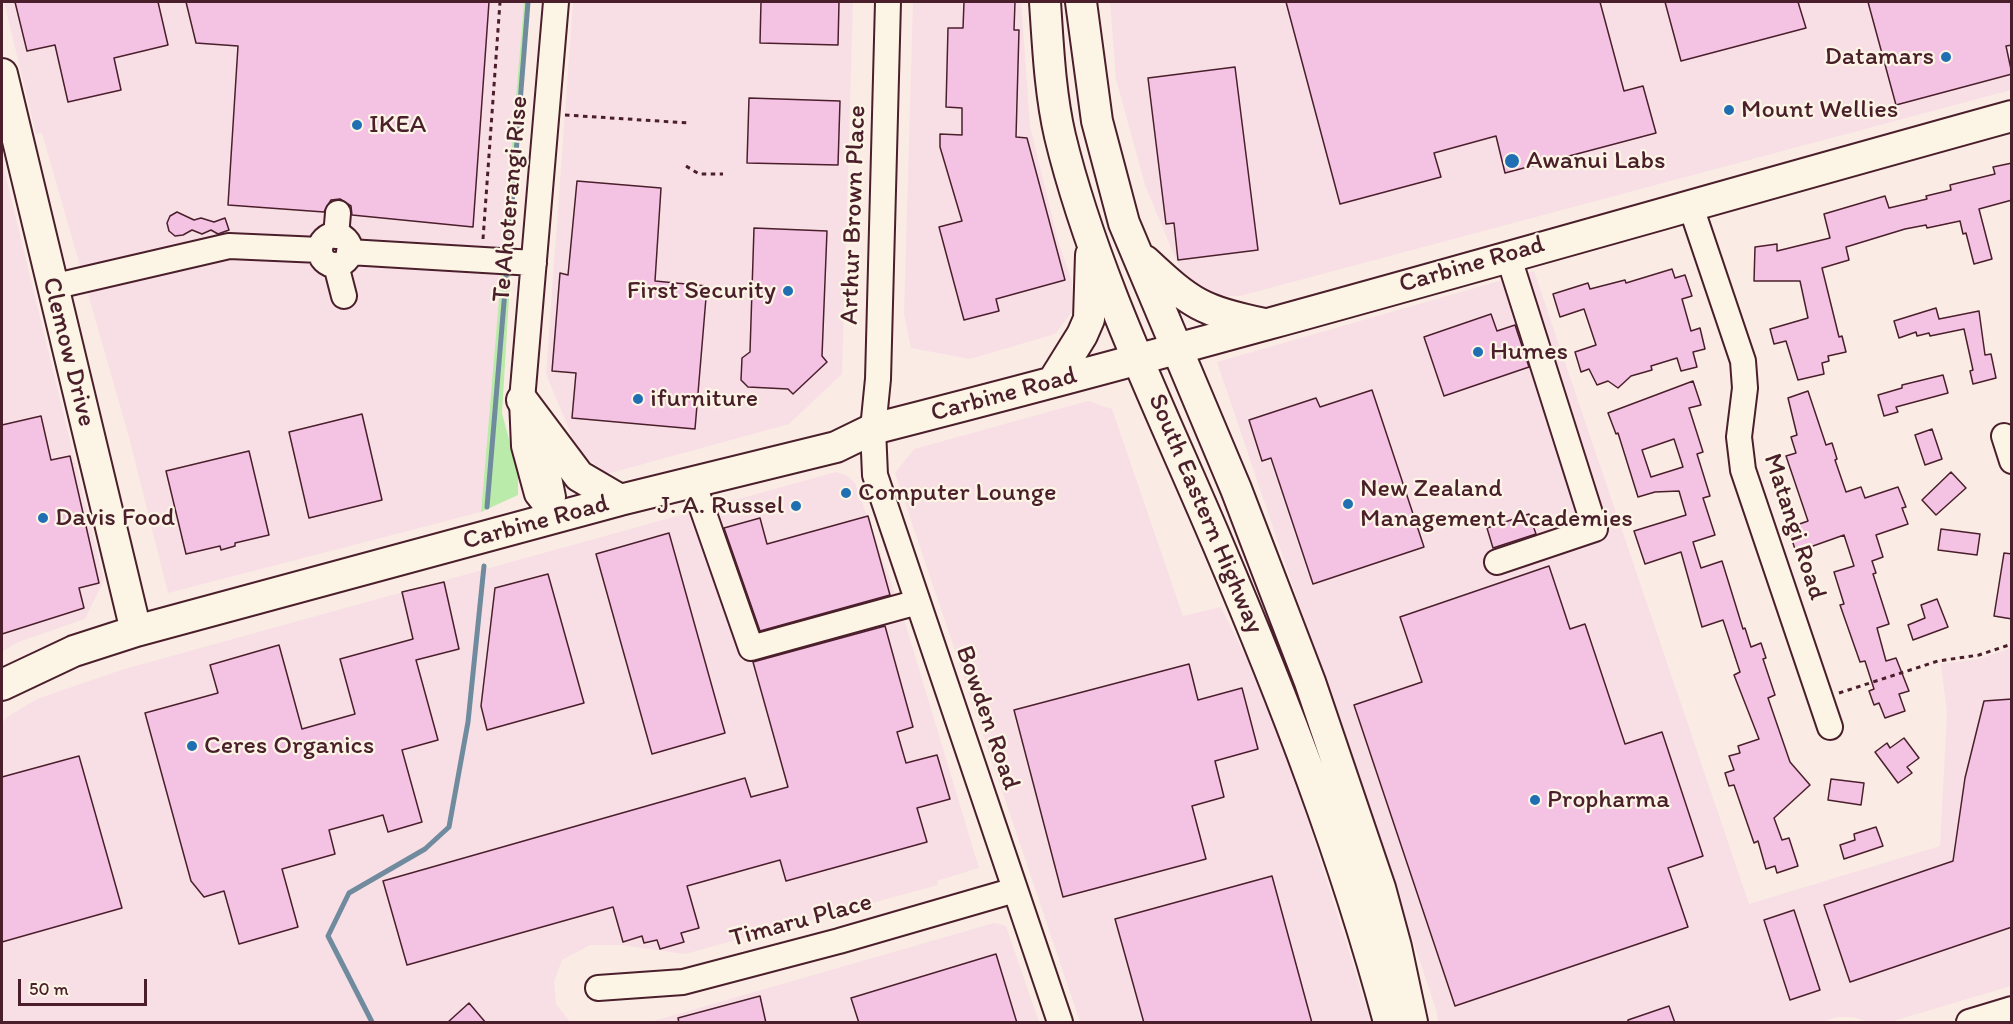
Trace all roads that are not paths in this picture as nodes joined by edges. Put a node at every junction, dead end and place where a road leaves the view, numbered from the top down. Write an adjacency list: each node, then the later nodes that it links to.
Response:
1 (556, 2): 12 (street, Te Ahoterangi Rise)
2 (888, 2): 20 (street, Arthur Brown Place)
3 (1045, 2): 8 (main road, South Eastern Highway)
4 (1081, 2): 10 (main road, South Eastern Highway)
5 (2, 74): 13 (main road, Clemow Drive)
6 (2012, 116): 7 (main road, Carbine Road)
7 (1690, 204): 11 (main road, Carbine Road); 30 (street, Matangi Road)
8 (1091, 238): 17 (main road, South Eastern Highway); 18 (main road)
9 (336, 243): 12 (street); 13 (street); 14 (street)
10 (1136, 253): 15 (main road); 16 (main road, South Eastern Highway)
11 (1508, 255): 15 (main road, Carbine Road); 26 (street)
12 (523, 262): 19 (street, Te Ahoterangi Rise)
13 (52, 287): 28 (main road, Clemow Drive)
14 (344, 296)
15 (1265, 325): 16 (main road, Carbine Road)
16 (1179, 350): 17 (main road, Carbine Road); 36 (main road, South Eastern Highway)
17 (1140, 359): 18 (main road, Carbine Road); 35 (main road, South Eastern Highway)
18 (1054, 380): 20 (main road, Carbine Road)
19 (522, 400): 24 (main road); 25 (street, Te Ahoterangi Rise)
20 (873, 429): 23 (main road, Carbine Road); 27 (street, Bowden Road)
21 (2004, 436): 22 (street)
22 (2012, 461)
23 (693, 482): 24 (main road, Carbine Road); 27 (street)
24 (620, 500): 25 (main road, Carbine Road)
25 (556, 518): 28 (main road, Carbine Road)
26 (1497, 562)
27 (918, 602): 31 (street, Bowden Road)
28 (136, 631): 29 (main road, Carbine Road)
29 (2, 685)
30 (1830, 727)
31 (1015, 890): 32 (street, Timaru Place); 34 (street, Bowden Road)
32 (598, 988)
33 (2012, 1009): 37 (street)
34 (1060, 1023)
35 (1389, 1023)
36 (1412, 1023)
37 (1969, 1023)

